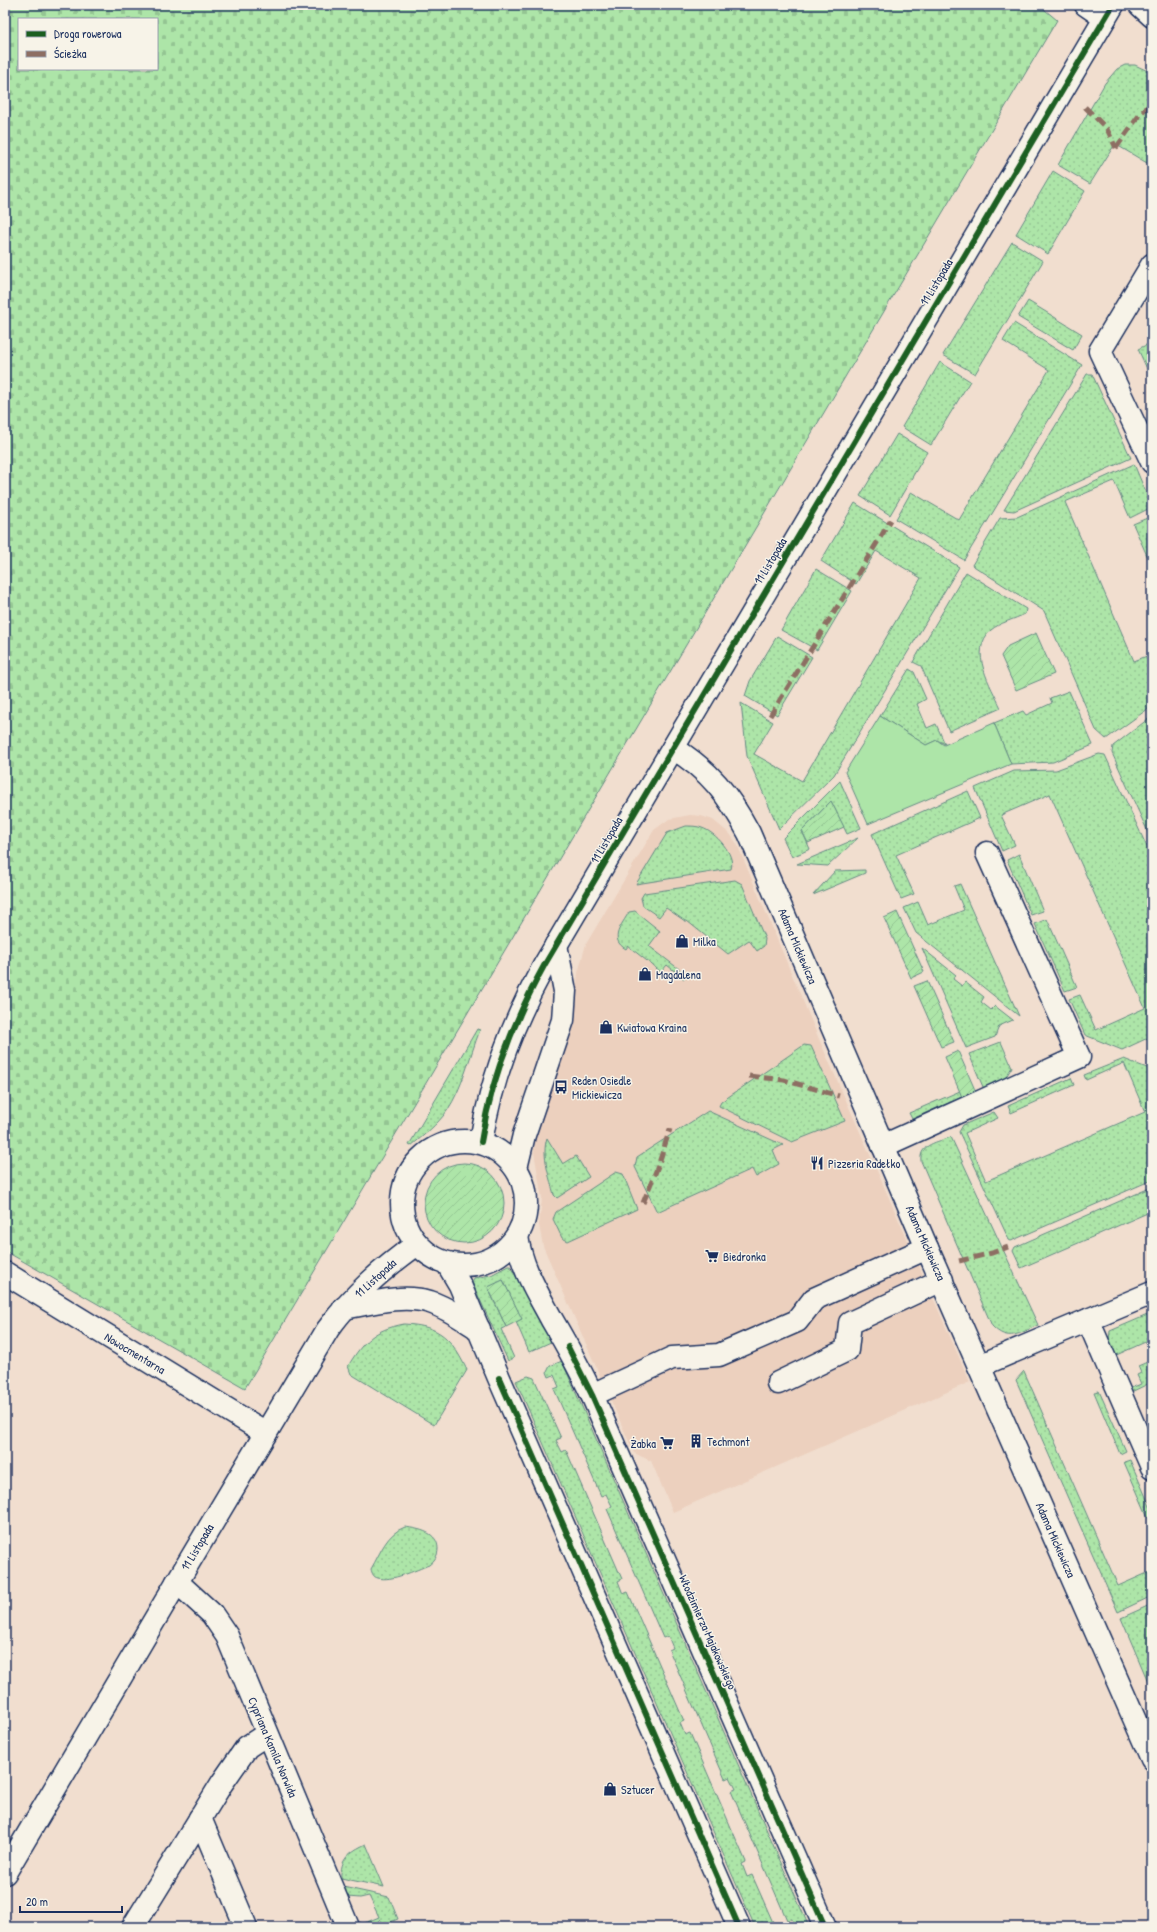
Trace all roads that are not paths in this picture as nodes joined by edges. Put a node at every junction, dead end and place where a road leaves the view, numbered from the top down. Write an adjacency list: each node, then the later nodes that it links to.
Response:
1 (1086, 5): 3 (street)
2 (1140, 5): 4 (street)
3 (1109, 11): 7 (street, 11 Listopada)
4 (1152, 16)
5 (1152, 265): 6 (street)
6 (1152, 462)
7 (673, 748): 9 (street, 11 Listopada); 11 (street, Adama Mickiewicza)
8 (987, 853): 11 (street)
9 (556, 945): 10 (street, 11 Listopada); 12 (street)
10 (481, 1142): 12 (street); 14 (street)
11 (883, 1146): 15 (street, Adama Mickiewicza)
12 (516, 1168): 13 (street)
13 (517, 1236): 16 (street); 25 (street, Włodzimierza Majakowskiego)
14 (417, 1244): 16 (street); 20 (street, 11 Listopada)
15 (927, 1248): 18 (street, Adama Mickiewicza); 25 (street)
16 (447, 1263): 22 (street)
17 (5, 1273): 26 (street, Nowocmentarna)
18 (942, 1280): 23 (street, Adama Mickiewicza); 24 (street)
19 (1152, 1293): 21 (street)
20 (344, 1308): 22 (street); 26 (street, 11 Listopada)
21 (1088, 1320): 23 (street); 27 (street)
22 (479, 1329): 36 (street)
23 (979, 1366): 30 (street, Adama Mickiewicza)
24 (778, 1383)
25 (592, 1395): 37 (street, Włodzimierza Majakowskiego)
26 (266, 1433): 28 (street, 11 Listopada)
27 (1152, 1467)
28 (176, 1582): 29 (street, Cypriana Kamila Norwida); 32 (street, 11 Listopada)
29 (267, 1734): 31 (street); 35 (street, Cypriana Kamila Norwida)
30 (1152, 1759)
31 (200, 1818): 33 (street); 34 (street)
32 (5, 1873)
33 (133, 1927)
34 (246, 1927)
35 (348, 1927)
36 (739, 1927)
37 (825, 1927)

